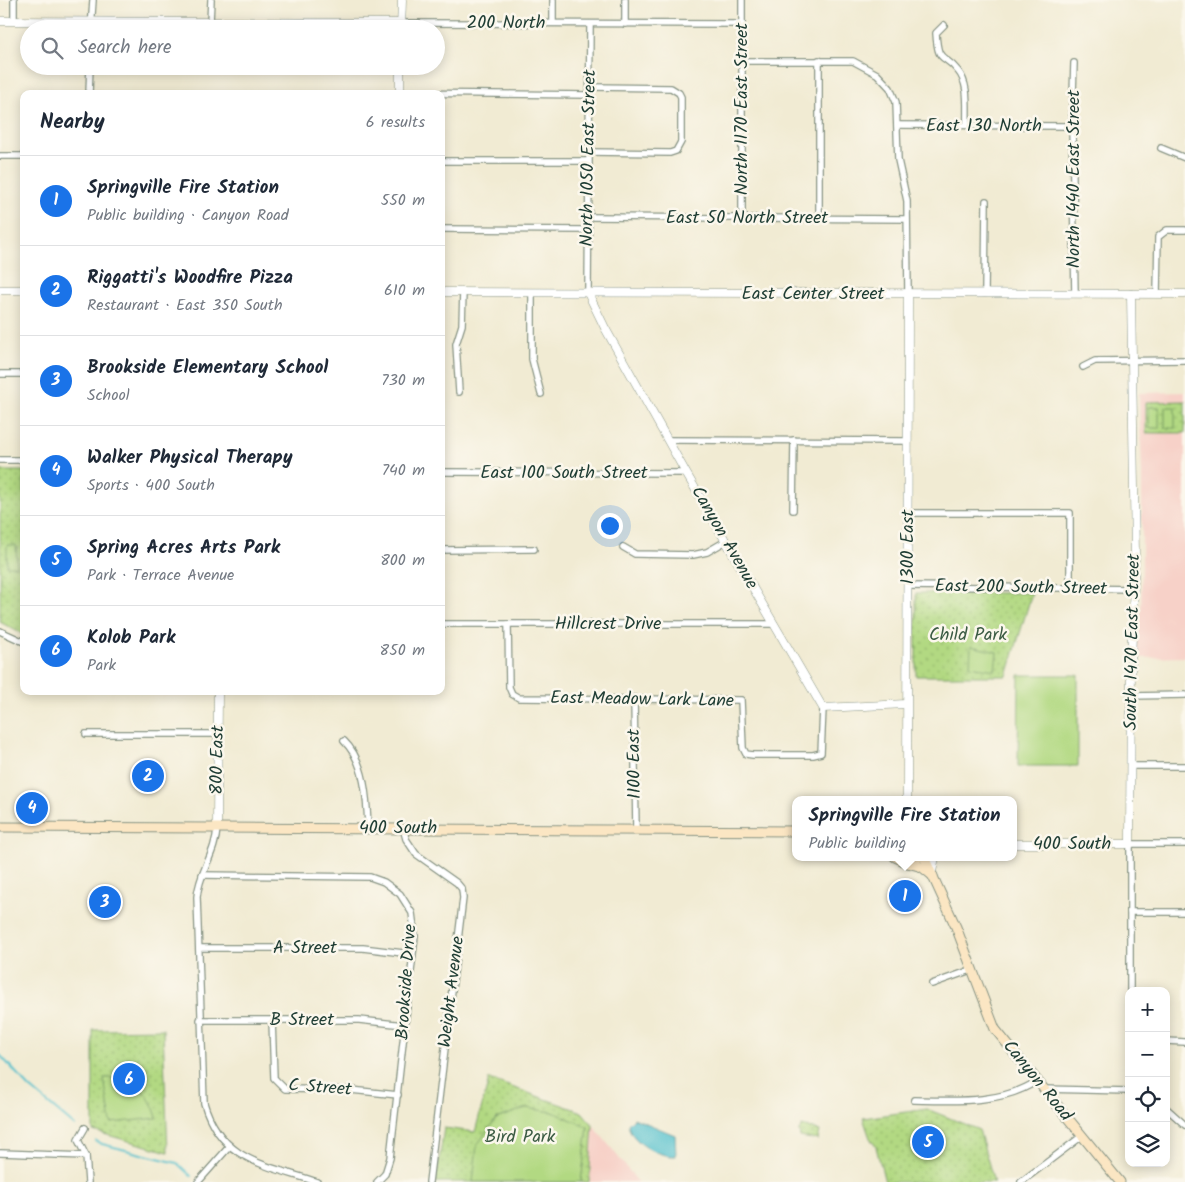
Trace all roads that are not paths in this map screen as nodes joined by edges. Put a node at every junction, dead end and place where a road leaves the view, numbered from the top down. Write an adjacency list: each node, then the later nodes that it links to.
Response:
1 (14, 0): 12 (street)
2 (93, 0): 8 (street)
3 (211, 0): 9 (street)
4 (402, 0): 10 (street)
5 (553, 0): 14 (street)
6 (625, 0): 16 (street)
7 (742, 0): 17 (street, North 1170 East Street)
8 (91, 20)
9 (210, 20)
10 (402, 20)
11 (0, 21): 12 (street, 200 North)
12 (14, 21): 13 (street, 200 North)
13 (20, 21)
14 (553, 23): 15 (street, 200 North); 18 (street, 200 North)
15 (590, 24): 16 (street, 200 North); 25 (street, North 1050 East Street)
16 (625, 24): 17 (street, 200 North)
17 (742, 24): 21 (street, North 1170 East Street)
18 (445, 25)
19 (944, 25): 31 (street)
20 (819, 60): 21 (street); 30 (street); 43 (street)
21 (743, 61): 42 (street, North 1170 East Street)
22 (1074, 63): 32 (street, North 1440 East Street)
23 (90, 75): 26 (street)
24 (400, 75): 27 (street)
25 (590, 87): 29 (street, North 1050 East Street); 34 (street)
26 (89, 90)
27 (400, 90)
28 (445, 94): 29 (street)
29 (590, 96): 34 (street, North 1050 East Street)
30 (897, 125): 31 (street, East 130 North); 44 (street)
31 (967, 125): 32 (street, East 130 North)
32 (1072, 126): 56 (street, North 1440 East Street)
33 (1161, 148): 37 (street)
34 (588, 152): 39 (street, North 1050 East Street)
35 (0, 156): 36 (street)
36 (20, 156)
37 (1185, 158)
38 (445, 161): 39 (street)
39 (588, 161): 41 (street, North 1050 East Street)
40 (986, 201): 55 (street)
41 (588, 217): 42 (street, East 50 North Street); 46 (street, North 1050 East Street)
42 (742, 218): 43 (street, East 50 North Street)
43 (819, 218): 44 (street, East 50 North Street)
44 (906, 219): 54 (street)
45 (445, 229): 46 (street)
46 (588, 230): 53 (street, North 1050 East Street)
47 (1185, 230): 58 (street)
48 (0, 290): 49 (street)
49 (20, 290)
50 (445, 292): 51 (street, East Center Street)
51 (463, 292): 52 (street, East Center Street); 65 (street)
52 (532, 293): 53 (street, East Center Street); 66 (street)
53 (588, 293): 54 (street, East Center Street); 67 (street, Canyon Avenue)
54 (908, 294): 55 (street, East Center Street); 69 (street, 1300 East)
55 (984, 294): 56 (street, East Center Street)
56 (1075, 294): 57 (street, East Center Street)
57 (1131, 294): 58 (street, East Center Street); 60 (street, South 1470 East Street)
58 (1157, 294): 59 (street, East Center Street)
59 (1185, 294)
60 (1132, 360): 61 (street); 62 (street); 82 (street, South 1470 East Street)
61 (1185, 360)
62 (1083, 366)
63 (0, 374): 64 (street)
64 (20, 374)
65 (458, 392)
66 (541, 394)
67 (668, 440): 68 (street); 73 (street, Canyon Avenue)
68 (794, 440): 69 (street); 74 (street)
69 (908, 440): 75 (street, 1300 East)
70 (0, 460): 71 (street)
71 (20, 460)
72 (445, 472): 73 (street, East 100 South Street)
73 (686, 473): 76 (street, Canyon Avenue)
74 (793, 510)
75 (908, 512): 80 (street, 1300 East); 81 (street)
76 (726, 541): 77 (street); 85 (street, Canyon Avenue)
77 (623, 547)
78 (534, 549): 79 (street)
79 (445, 550)
80 (908, 586): 81 (street, East 200 South Street); 92 (street, 1300 East)
81 (1070, 587): 82 (street, East 200 South Street)
82 (1134, 589): 90 (street, South 1470 East Street)
83 (445, 624): 84 (street, Hillcrest Drive)
84 (508, 624): 85 (street, Hillcrest Drive); 91 (street, East Meadow Lark Lane)
85 (774, 624): 93 (street, Canyon Avenue)
86 (0, 631): 87 (street)
87 (20, 640)
88 (218, 695): 95 (street, 800 East)
89 (1185, 695): 90 (street)
90 (1131, 696): 97 (street, South 1470 East Street)
91 (634, 698): 93 (street, East Meadow Lark Lane); 104 (street, 1100 East)
92 (906, 704): 93 (street); 99 (street, 1300 East)
93 (823, 708)
94 (86, 734): 95 (street)
95 (218, 734): 102 (street, 800 East)
96 (344, 741): 101 (street)
97 (1131, 766): 98 (street); 107 (street, South 1470 East Street)
98 (1185, 766)
99 (907, 796)
100 (0, 827): 102 (main road, 400 South)
101 (368, 827): 102 (main road, 400 South); 103 (main road, 400 South)
102 (217, 828): 115 (street)
103 (403, 828): 104 (main road, 400 South); 144 (street, Weight Avenue)
104 (636, 829): 105 (main road, 400 South)
105 (792, 831)
106 (1017, 844): 107 (street, 400 South)
107 (1130, 844): 108 (street); 116 (street, South 1470 East Street)
108 (1185, 844)
109 (904, 861): 113 (main road)
110 (912, 861): 113 (main road)
111 (926, 861): 114 (main road, Canyon Road)
112 (934, 861): 114 (street)
113 (908, 863): 114 (main road)
114 (932, 874): 120 (main road, Canyon Road)
115 (202, 875): 118 (street); 119 (street, Brookside Drive)
116 (1130, 912): 117 (street); 122 (street, South 1470 East Street)
117 (1185, 912)
118 (199, 948): 119 (street, A Street); 123 (street)
119 (411, 954): 125 (street, Brookside Drive)
120 (971, 970): 121 (street); 128 (main road, Canyon Road)
121 (932, 984)
122 (1130, 987)
123 (200, 1020): 124 (street, B Street); 137 (street)
124 (272, 1020): 125 (street, B Street); 131 (street, C Street)
125 (404, 1025): 131 (street, Brookside Drive)
126 (1170, 1041): 127 (street)
127 (1185, 1042)
128 (1037, 1081): 129 (main road, Canyon Road); 132 (street)
129 (1043, 1088): 130 (street); 136 (main road, Canyon Road)
130 (1125, 1091)
131 (398, 1095): 143 (street, Brookside Drive)
132 (914, 1100)
133 (1170, 1112): 134 (street)
134 (1185, 1125)
135 (86, 1128): 139 (street)
136 (1082, 1136): 145 (street); 146 (main road, Canyon Road)
137 (229, 1147): 141 (street); 142 (street)
138 (0, 1153): 139 (street)
139 (86, 1156): 140 (street)
140 (88, 1182)
141 (198, 1182)
142 (317, 1182)
143 (378, 1182)
144 (429, 1182)
145 (1021, 1182)
146 (1120, 1182)

